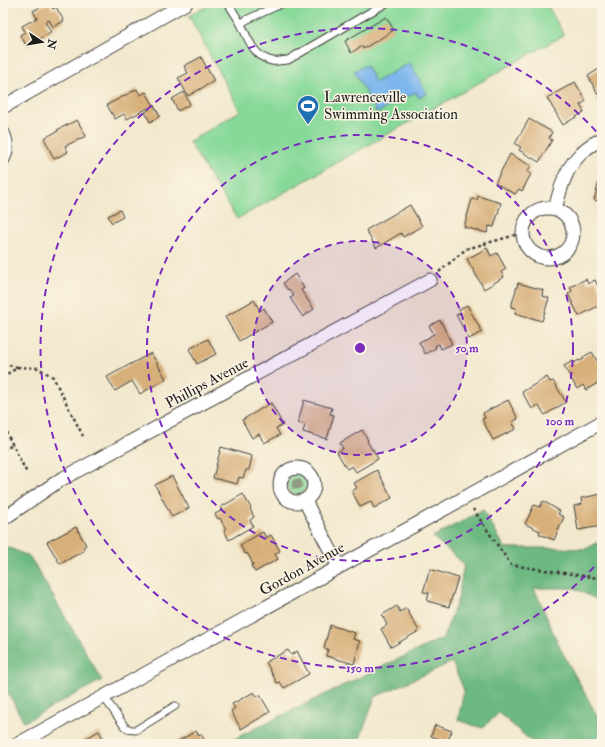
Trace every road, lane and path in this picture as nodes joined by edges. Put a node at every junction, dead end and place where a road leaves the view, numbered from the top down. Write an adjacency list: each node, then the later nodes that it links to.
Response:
1 (186, 3): 6 (street)
2 (228, 3): 5 (lane)
3 (283, 3): 5 (lane)
4 (386, 3): 5 (lane)
5 (241, 24)
6 (3, 107)
7 (3, 133): 9 (street)
8 (602, 139): 10 (street)
9 (3, 159)
10 (555, 209): 11 (street); 11 (street)
11 (523, 233): 12 (path)
12 (430, 280): 24 (street, Phillips Avenue)
13 (3, 364): 14 (path)
14 (19, 367): 15 (path); 18 (path)
15 (3, 378)
16 (602, 422): 25 (street, Gordon Avenue)
17 (3, 426): 19 (path)
18 (84, 436)
19 (13, 445): 20 (path); 21 (path)
20 (3, 450)
21 (27, 473)
22 (305, 501): 25 (street)
23 (473, 509): 26 (path)
24 (3, 519)
25 (339, 567): 27 (street, Gordon Avenue)
26 (602, 581)
27 (104, 697): 28 (lane); 29 (street, Gordon Avenue)
28 (175, 706)
29 (38, 739): 30 (street, Gordon Avenue)
30 (18, 744)

